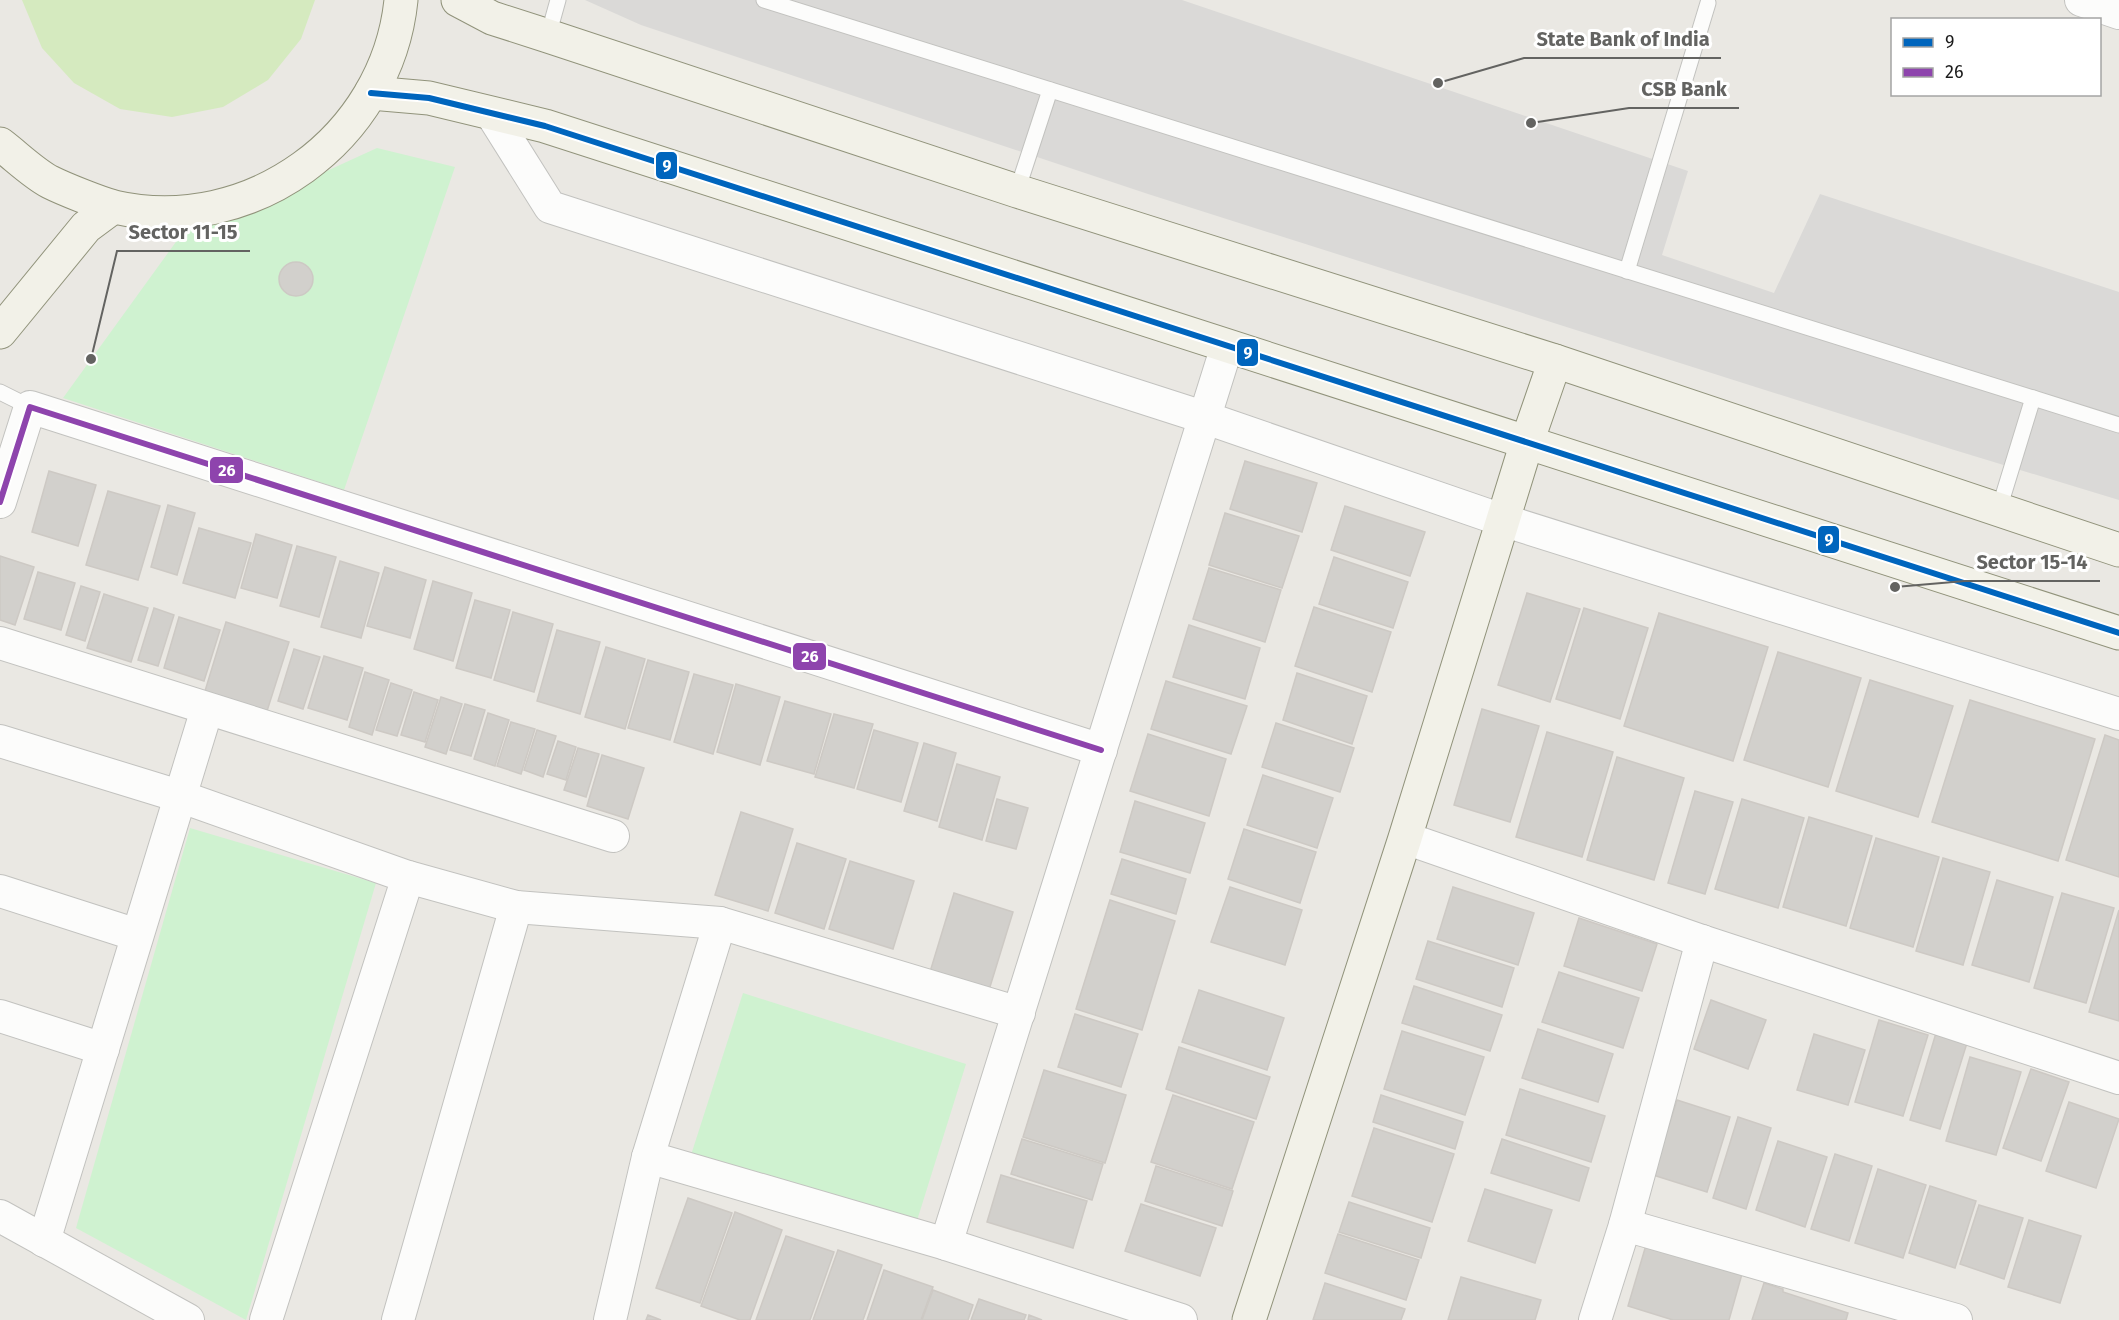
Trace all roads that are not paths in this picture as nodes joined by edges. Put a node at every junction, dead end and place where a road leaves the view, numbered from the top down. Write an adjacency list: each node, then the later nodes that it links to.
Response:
1 (401, 0): 10 (street)
2 (458, 0): 8 (street)
3 (558, 0): 8 (lane)
4 (764, 0): 9 (lane)
5 (2082, 0): 7 (street)
6 (1708, 3): 15 (lane)
7 (2119, 12)
8 (548, 36): 13 (street)
9 (1050, 90): 13 (lane); 15 (lane)
10 (371, 93): 11 (street); 14 (street)
11 (491, 113): 17 (street); 22 (street)
12 (0, 144): 14 (street)
13 (1017, 191): 18 (street)
14 (113, 207): 16 (street)
15 (1627, 271): 20 (lane)
16 (0, 332)
17 (1227, 346): 22 (street); 24 (street)
18 (1555, 361): 24 (street); 26 (street)
19 (0, 392): 21 (lane)
20 (2033, 398): 23 (lane); 26 (lane)
21 (30, 407): 25 (street); 34 (street)
22 (1206, 418): 27 (street); 34 (street)
23 (2119, 425)
24 (1527, 442): 27 (street); 29 (street)
25 (0, 502)
26 (1998, 509): 28 (street)
27 (1502, 520): 32 (street); 37 (street)
28 (2119, 550)
29 (2119, 633)
30 (0, 643): 31 (street)
31 (207, 709): 35 (street); 36 (street)
32 (2119, 714)
33 (0, 741): 35 (street)
34 (1101, 750): 44 (street)
35 (179, 796): 38 (street); 42 (street)
36 (612, 836)
37 (1405, 838): 43 (street); 59 (street)
38 (408, 877): 40 (street); 55 (street)
39 (0, 891): 42 (street)
40 (516, 907): 41 (street); 56 (street)
41 (720, 923): 44 (street); 48 (street)
42 (137, 935): 46 (street)
43 (1702, 941): 47 (street); 50 (street)
44 (1019, 1013): 52 (street)
45 (0, 1016): 46 (street)
46 (102, 1050): 51 (street)
47 (2119, 1078)
48 (648, 1157): 52 (street); 57 (street)
49 (0, 1216): 51 (street)
50 (1625, 1225): 53 (street); 60 (street)
51 (44, 1241): 54 (street)
52 (946, 1244): 58 (street)
53 (1891, 1311): 61 (street)
54 (188, 1320)
55 (266, 1320)
56 (398, 1320)
57 (610, 1320)
58 (1181, 1320)
59 (1249, 1320)
60 (1595, 1320)
61 (1956, 1320)

